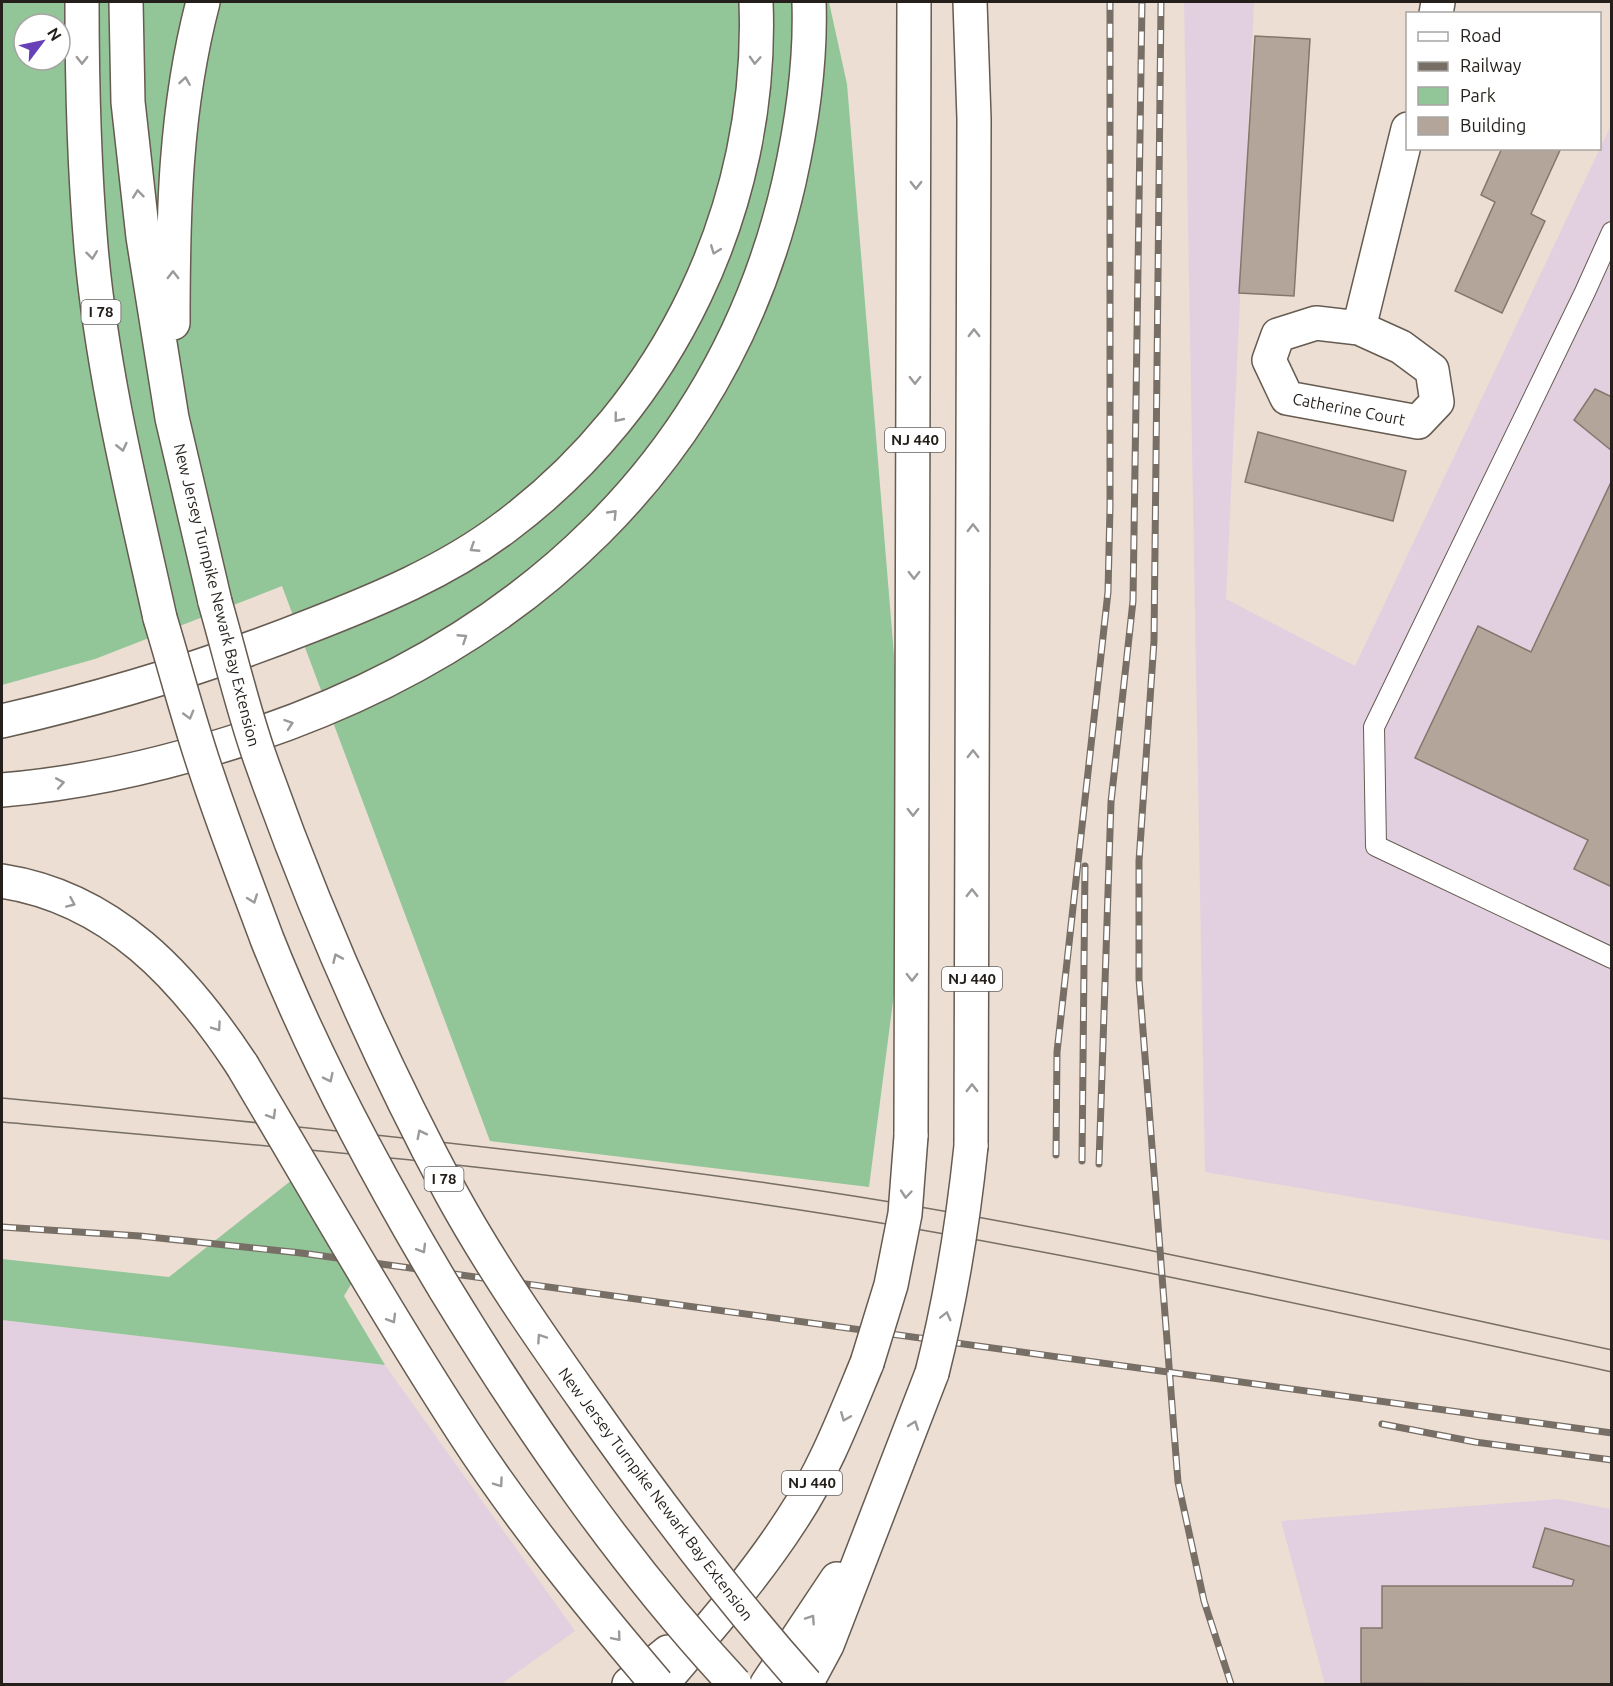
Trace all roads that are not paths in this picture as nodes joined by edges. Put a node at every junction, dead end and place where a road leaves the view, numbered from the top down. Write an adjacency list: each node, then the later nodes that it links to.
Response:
1 (82, 2): 24 (main road, I 78, one-way to 24, bridge)
2 (126, 2): 15 (main road, New Jersey Turnpike Newark Bay Extension / I 78, one-way to 2)
3 (202, 2): 15 (main road, one-way to 3)
4 (756, 2): 16 (main road, one-way to 16)
5 (809, 2): 17 (main road, one-way to 5)
6 (895, 2): 11 (main road)
7 (915, 2): 11 (main road, NJ 440)
8 (970, 2): 10 (main road, NJ 440)
9 (983, 2): 10 (main road)
10 (974, 118): 20 (main road, NJ 440, one-way to 10, bridge)
11 (916, 127): 21 (main road, NJ 440, one-way to 21, bridge)
12 (1406, 133): 14 (main road)
13 (1611, 232): 19 (lane)
14 (1359, 328): 14 (main road, Catherine Court)
15 (172, 418): 26 (main road, New Jersey Turnpike Newark Bay Extension / I 78, one-way to 15, bridge)
16 (2, 721)
17 (2, 790)
18 (8, 882): 23 (main road, one-way to 23, bridge)
19 (1611, 958)
20 (884, 1498): 25 (main road, one-way to 20); 26 (main road, NJ 440)
21 (739, 1594): 22 (main road, NJ 440); 23 (main road)
22 (628, 1684)
23 (660, 1684)
24 (735, 1684)
25 (767, 1684)
26 (806, 1684)

